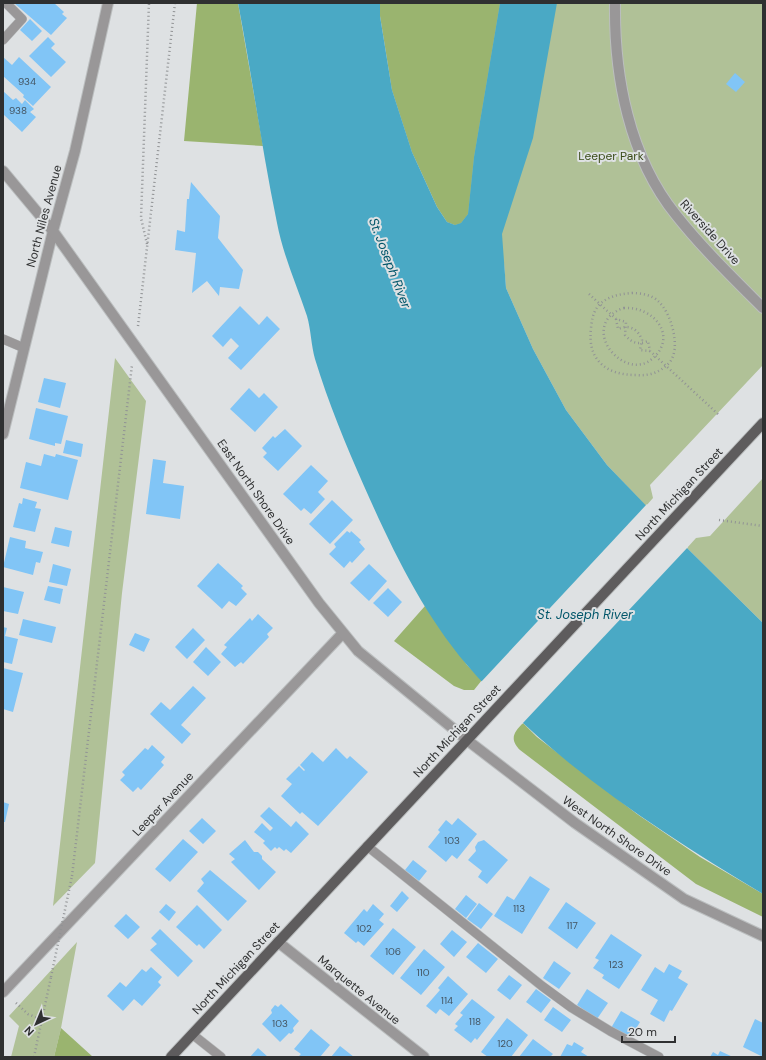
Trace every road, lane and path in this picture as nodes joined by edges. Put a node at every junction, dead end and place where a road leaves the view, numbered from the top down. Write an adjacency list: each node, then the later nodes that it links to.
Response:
1 (6, 3): 6 (lane)
2 (108, 3): 8 (street, North Niles Avenue)
3 (149, 3): 9 (path)
4 (176, 3): 9 (path)
5 (615, 3): 12 (street, Riverside Drive)
6 (3, 40)
7 (3, 171): 8 (street, East North Shore Drive)
8 (53, 231): 19 (street, North Niles Avenue); 29 (street, East North Shore Drive)
9 (147, 246): 15 (path)
10 (589, 294): 11 (path)
11 (600, 304): 13 (path); 23 (path); 23 (path)
12 (763, 308)
13 (611, 315): 14 (path); 21 (path); 21 (path)
14 (616, 319): 16 (path); 16 (path)
15 (138, 323)
16 (624, 327): 18 (path); 18 (path)
17 (3, 339): 19 (lane)
18 (642, 343): 20 (path); 20 (path)
19 (24, 348): 26 (street, North Niles Avenue)
20 (650, 351): 21 (path)
21 (655, 356): 23 (path)
22 (132, 366): 36 (path, bridge)
23 (666, 366): 24 (path)
24 (720, 416)
25 (763, 423): 30 (main road, North Michigan Street)
26 (3, 434)
27 (719, 520): 28 (path)
28 (763, 526)
29 (342, 634): 30 (street, East North Shore Drive); 34 (street, Leeper Avenue)
30 (467, 740): 31 (main road, North Michigan Street); 32 (street, West North Shore Drive)
31 (367, 846): 33 (main road, North Michigan Street); 42 (lane)
32 (763, 936)
33 (278, 942): 37 (main road, North Michigan Street); 41 (street, Marquette Avenue)
34 (3, 992)
35 (16, 1004): 36 (path)
36 (42, 1020): 38 (path)
37 (192, 1034): 39 (main road, North Michigan Street); 40 (lane)
38 (34, 1057)
39 (171, 1057)
40 (221, 1057)
41 (424, 1057)
42 (659, 1057)

